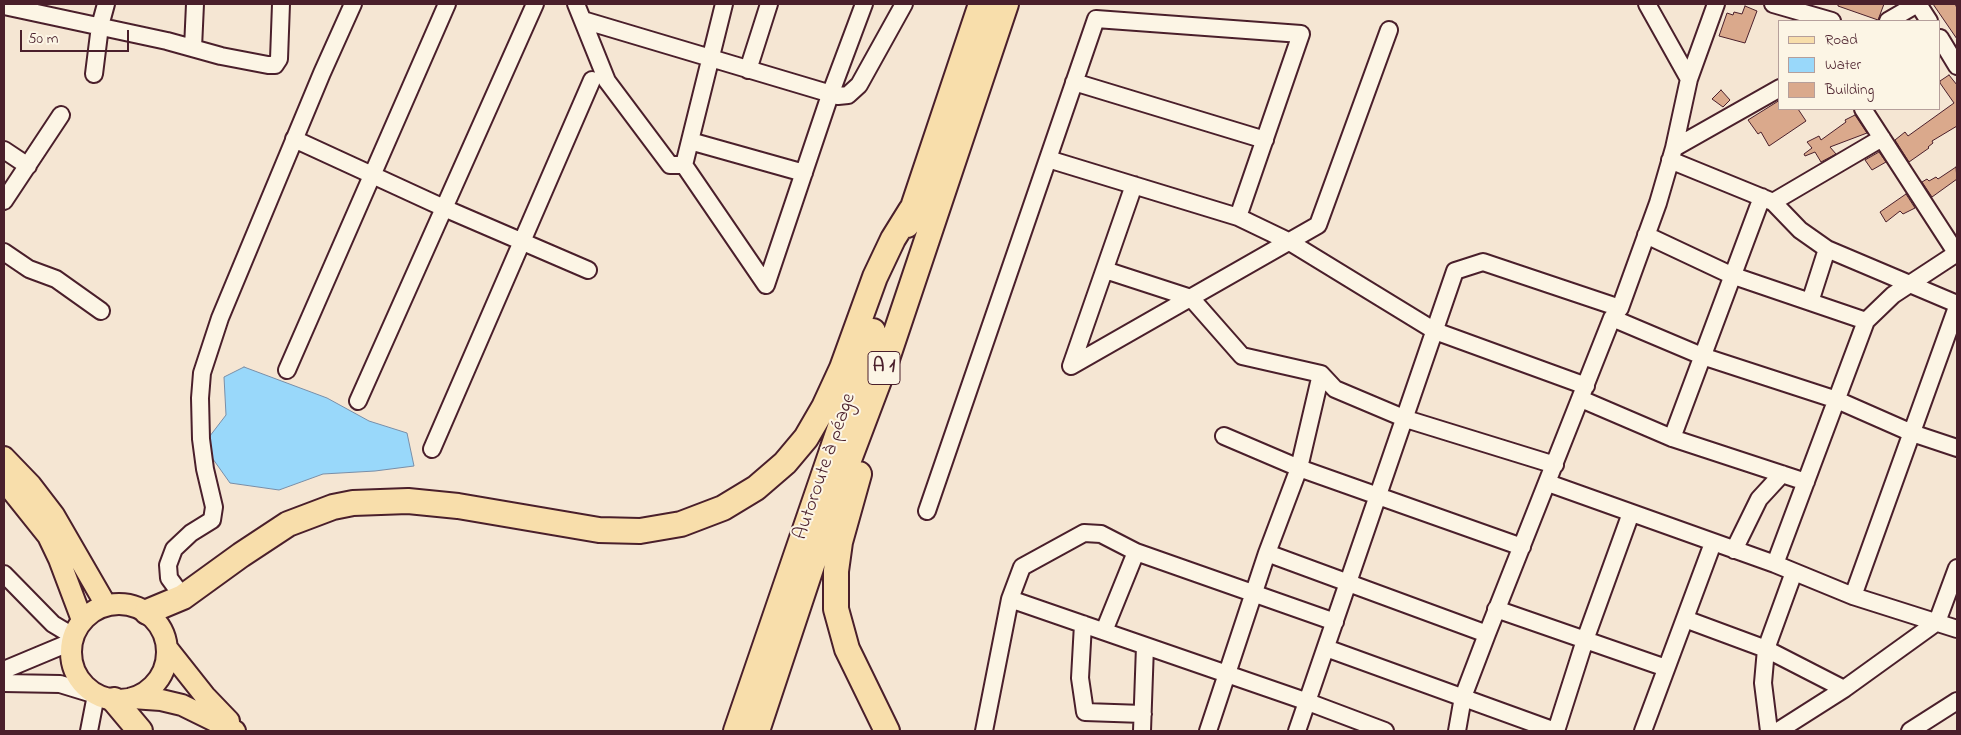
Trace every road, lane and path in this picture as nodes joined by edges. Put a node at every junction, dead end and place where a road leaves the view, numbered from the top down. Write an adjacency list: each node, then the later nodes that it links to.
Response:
1 (106, 4): 24 (street)
2 (195, 4): 27 (street)
3 (281, 4): 27 (street)
4 (353, 4): 40 (street)
5 (447, 4): 49 (street)
6 (535, 4): 53 (street)
7 (576, 4): 20 (street)
8 (724, 4): 28 (street)
9 (770, 4): 30 (street)
10 (864, 4): 36 (street)
11 (904, 4): 36 (street)
12 (981, 4): 54 (highway, Autoroute à péage / A 1)
13 (1006, 4): 74 (highway, A 1)
14 (1647, 4): 32 (street)
15 (1716, 4): 32 (street)
16 (1773, 4): 21 (street)
17 (1917, 4): 22 (street); 23 (street)
18 (4, 6): 19 (street)
19 (26, 6): 24 (street)
20 (583, 20): 28 (street); 46 (street)
21 (1829, 20)
22 (1890, 20)
23 (1928, 20)
24 (100, 26): 27 (street); 31 (street)
25 (1389, 30): 58 (street)
26 (1941, 40): 29 (street)
27 (193, 48)
28 (710, 58): 30 (street); 42 (street)
29 (1957, 66)
30 (748, 70): 36 (street)
31 (94, 74)
32 (1689, 79): 44 (street)
33 (592, 80): 57 (street)
34 (1074, 82): 41 (street); 41 (street); 45 (street)
35 (1778, 89): 44 (street)
36 (830, 95): 48 (street)
37 (1864, 110): 39 (street)
38 (60, 115): 47 (street)
39 (1882, 138): 52 (street); 61 (street)
40 (294, 139): 49 (street); 108 (street)
41 (1265, 140): 55 (street)
42 (690, 142): 46 (street); 48 (street)
43 (4, 150): 47 (street)
44 (1672, 154): 52 (street); 56 (street)
45 (1048, 159): 50 (street); 94 (street)
46 (684, 165): 48 (street)
47 (28, 166): 51 (street)
48 (804, 172)
49 (372, 175): 53 (street); 75 (street)
50 (1134, 185): 55 (street); 63 (street)
51 (4, 200)
52 (1767, 200): 59 (street); 64 (street)
53 (444, 208): 57 (street); 79 (street)
54 (911, 210): 108 (highway); 139 (highway, Autoroute à péage / A 1)
55 (1238, 217): 58 (street)
56 (1646, 235): 64 (street); 70 (street)
57 (522, 241): 62 (street); 85 (street)
58 (1288, 241): 66 (street); 72 (street)
59 (1827, 249): 65 (street); 67 (street)
60 (4, 252): 69 (street)
61 (1957, 254): 65 (street)
62 (588, 270)
63 (1105, 270): 66 (street); 66 (street)
64 (1731, 275): 67 (street); 73 (street)
65 (1912, 283): 68 (street); 71 (street)
66 (1191, 298): 76 (street)
67 (1810, 302): 71 (street)
68 (1957, 306): 81 (street)
69 (101, 312)
70 (1616, 313): 72 (street); 73 (street); 77 (street)
71 (1866, 321): 78 (street)
72 (1435, 331): 77 (street); 80 (street)
73 (1702, 356): 78 (street); 83 (street)
74 (886, 362): 140 (highway, A 1); 141 (highway)
75 (287, 370)
76 (1321, 374): 80 (street); 88 (street)
77 (1583, 393): 83 (street); 87 (street)
78 (1836, 400): 81 (street); 91 (street)
79 (358, 401)
80 (1406, 419): 87 (street); 93 (street)
81 (1912, 433): 84 (street); 107 (street)
82 (1224, 436): 88 (street)
83 (1672, 438): 89 (street)
84 (1957, 448)
85 (432, 449)
86 (4, 457): 110 (main road)
87 (1555, 465): 92 (street)
88 (1299, 468): 93 (street); 100 (street)
89 (1782, 474): 91 (street); 98 (street)
90 (4, 481): 119 (main road)
91 (1806, 482): 101 (street)
92 (1548, 483): 95 (street); 97 (street)
93 (1379, 496): 97 (street); 105 (street)
94 (927, 511)
95 (1632, 513): 96 (street); 121 (street)
96 (1713, 543): 98 (street); 113 (street)
97 (1522, 547): 111 (street)
98 (1734, 550): 101 (street)
99 (1136, 552): 106 (street); 109 (street); 118 (street)
100 (1267, 553): 105 (street); 106 (street)
101 (1775, 564): 103 (street)
102 (1957, 568): 115 (street)
103 (1794, 572): 107 (street); 125 (street)
104 (4, 574): 119 (street)
105 (1349, 582): 114 (street); 120 (street)
106 (1254, 593): 114 (street); 128 (street)
107 (1852, 596): 115 (street)
108 (183, 597): 112 (highway)
109 (1010, 599): 116 (street); 142 (street)
110 (106, 604): 112 (main road); 119 (main road)
111 (1496, 609): 120 (street); 121 (street)
112 (147, 612): 123 (main road)
113 (1685, 619): 125 (street); 126 (street)
114 (1335, 622): 124 (street)
115 (1938, 622): 117 (street); 130 (street)
116 (1083, 624): 118 (street); 135 (street)
117 (1957, 629)
118 (1104, 631): 122 (street)
119 (75, 633): 127 (street); 132 (main road)
120 (1487, 634): 131 (street)
121 (1584, 640): 126 (street); 148 (street)
122 (1145, 646): 128 (street); 135 (street)
123 (167, 648): 132 (main road); 138 (main road)
124 (1326, 648): 131 (street); 134 (street)
125 (1766, 649): 130 (street); 150 (street)
126 (1666, 668): 149 (street)
127 (4, 670)
128 (1226, 675): 134 (street); 144 (street)
129 (4, 683): 132 (street)
130 (1844, 689): 151 (street)
131 (1463, 697): 147 (street); 148 (street)
132 (114, 698): 136 (street); 137 (highway); 138 (main road)
133 (1957, 701): 152 (street)
134 (1308, 702): 145 (street); 146 (street)
135 (1143, 714): 143 (street)
136 (89, 731)
137 (140, 731)
138 (237, 731)
139 (736, 731)
140 (757, 731)
141 (887, 731)
142 (984, 731)
143 (1142, 731)
144 (1208, 731)
145 (1297, 731)
146 (1385, 731)
147 (1457, 731)
148 (1555, 731)
149 (1643, 731)
150 (1769, 731)
151 (1778, 731)
152 (1910, 731)

